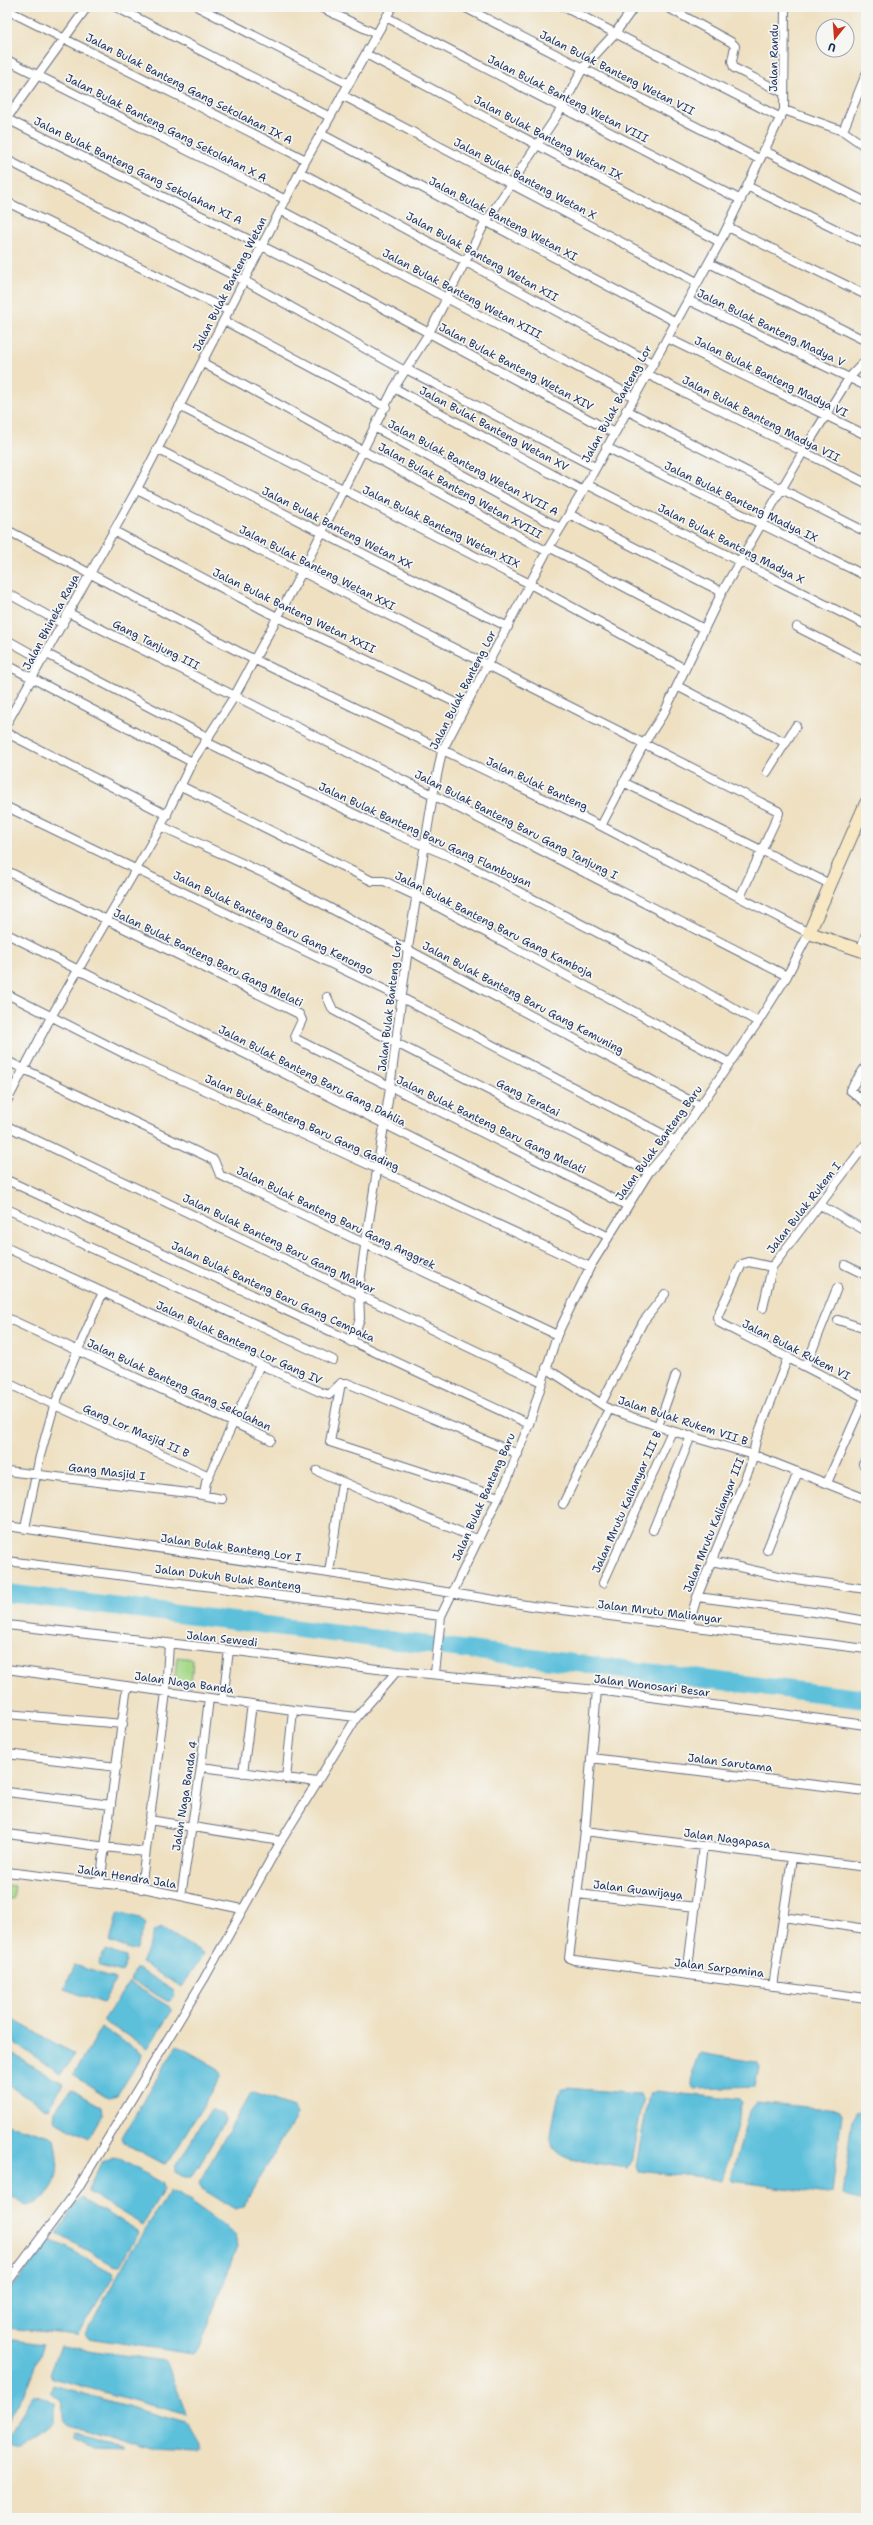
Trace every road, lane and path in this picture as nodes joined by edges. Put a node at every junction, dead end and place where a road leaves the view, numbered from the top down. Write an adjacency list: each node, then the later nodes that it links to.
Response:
1 (87, 7): 15 (street)
2 (116, 7): 26 (street)
3 (198, 7): 21 (street)
4 (320, 7): 14 (street)
5 (392, 7): 12 (street, Jalan Bulak Banteng Wetan)
6 (464, 7): 18 (street, Jalan Bulak Banteng Wetan VII)
7 (564, 7): 13 (street)
8 (634, 7): 13 (street)
9 (667, 7): 22 (street)
10 (785, 7): 22 (street, Jalan Randu)
11 (7, 10): 15 (street, Jalan Bulak Banteng Gang Sekolahan IX A)
12 (386, 16): 14 (street, Jalan Bulak Banteng Wetan); 24 (street, Jalan Bulak Banteng Wetan VIII)
13 (616, 32): 18 (street); 28 (street)
14 (376, 34): 16 (street, Jalan Bulak Banteng Wetan)
15 (64, 37): 20 (street); 36 (street, Jalan Bulak Banteng Gang Sekolahan IX A)
16 (366, 54): 21 (street, Jalan Bulak Banteng Wetan); 31 (street, Jalan Bulak Banteng Wetan IX)
17 (7, 60): 20 (street, Jalan Bulak Banteng Gang Sekolahan X A)
18 (583, 68): 24 (street); 34 (street, Jalan Bulak Banteng Wetan VII)
19 (866, 74): 29 (street)
20 (37, 75): 27 (street); 40 (street, Jalan Bulak Banteng Gang Sekolahan X A)
21 (349, 84): 23 (street, Jalan Bulak Banteng Wetan)
22 (784, 93): 25 (street, Jalan Randu)
23 (342, 95): 26 (street, Jalan Bulak Banteng Wetan); 38 (street, Jalan Bulak Banteng Wetan X)
24 (562, 108): 31 (street); 41 (street, Jalan Bulak Banteng Wetan VIII)
25 (784, 110): 28 (street, Jalan Bulak Banteng Lor); 29 (street)
26 (330, 117): 30 (street, Jalan Bulak Banteng Wetan)
27 (7, 118): 49 (street, Jalan Bulak Banteng Gang Sekolahan XI A)
28 (781, 118): 33 (street, Jalan Bulak Banteng Lor)
29 (842, 132): 32 (street)
30 (321, 134): 36 (street, Jalan Bulak Banteng Wetan); 45 (street, Jalan Bulak Banteng Wetan XI)
31 (537, 144): 38 (street); 47 (street, Jalan Bulak Banteng Wetan IX)
32 (866, 147)
33 (763, 150): 34 (street, Jalan Bulak Banteng Lor); 43 (street)
34 (759, 159): 39 (street, Jalan Bulak Banteng Lor)
35 (7, 160): 52 (street)
36 (306, 160): 37 (street, Jalan Bulak Banteng Wetan)
37 (300, 172): 40 (street, Jalan Bulak Banteng Wetan); 50 (street, Jalan Bulak Banteng Wetan XII)
38 (510, 183): 45 (street); 53 (street, Jalan Bulak Banteng Wetan X)
39 (746, 186): 41 (street, Jalan Bulak Banteng Lor); 48 (street)
40 (286, 200): 44 (street, Jalan Bulak Banteng Wetan)
41 (741, 200): 46 (street, Jalan Bulak Banteng Lor)
42 (7, 202): 57 (street)
43 (866, 202)
44 (280, 210): 49 (street, Jalan Bulak Banteng Wetan); 55 (street, Jalan Bulak Banteng Wetan XIII)
45 (485, 223): 50 (street); 59 (street, Jalan Bulak Banteng Wetan XI)
46 (728, 227): 47 (street, Jalan Bulak Banteng Lor); 54 (street)
47 (720, 242): 51 (street, Jalan Bulak Banteng Lor)
48 (866, 244)
49 (262, 245): 52 (street, Jalan Bulak Banteng Wetan); 60 (street, Jalan Bulak Banteng Gang Sekolahan XI A)
50 (467, 261): 55 (street); 65 (street, Jalan Bulak Banteng Wetan XII)
51 (709, 263): 53 (street, Jalan Bulak Banteng Lor); 62 (street)
52 (245, 281): 57 (street, Jalan Bulak Banteng Wetan); 66 (street)
53 (698, 282): 56 (street, Jalan Bulak Banteng Lor)
54 (866, 296)
55 (447, 298): 60 (street); 71 (street, Jalan Bulak Banteng Wetan XIII)
56 (688, 300): 59 (street, Jalan Bulak Banteng Lor); 68 (street, Jalan Bulak Banteng Madya V)
57 (229, 311): 58 (street, Jalan Bulak Banteng Wetan)
58 (225, 321): 64 (street, Jalan Bulak Banteng Wetan); 73 (street)
59 (676, 322): 61 (street, Jalan Bulak Banteng Lor)
60 (429, 333): 66 (street); 77 (street, Jalan Bulak Banteng Wetan XIV)
61 (667, 338): 65 (street, Jalan Bulak Banteng Lor); 75 (street, Jalan Bulak Banteng Madya VI)
62 (866, 342)
63 (866, 360): 68 (street)
64 (203, 363): 72 (street, Jalan Bulak Banteng Wetan); 81 (street, Jalan Bulak Banteng Wetan XVIII)
65 (652, 364): 67 (street, Jalan Bulak Banteng Lor)
66 (405, 370): 70 (street); 83 (street)
67 (647, 374): 71 (street, Jalan Bulak Banteng Lor); 82 (street, Jalan Bulak Banteng Madya VII)
68 (850, 378): 69 (street, Jalan Bulak Banteng Madya V); 75 (street)
69 (866, 386)
70 (394, 388): 73 (street); 85 (street, Jalan Bulak Banteng Wetan XV)
71 (634, 397): 74 (street, Jalan Bulak Banteng Lor)
72 (179, 406): 80 (street, Jalan Bulak Banteng Wetan); 88 (street, Jalan Bulak Banteng Wetan XIX)
73 (386, 407): 76 (street)
74 (626, 410): 77 (street, Jalan Bulak Banteng Lor); 87 (street)
75 (826, 416): 78 (street, Jalan Bulak Banteng Madya VI); 82 (street)
76 (376, 428): 81 (street); 91 (street, Jalan Bulak Banteng Wetan XVII A)
77 (614, 433): 79 (street, Jalan Bulak Banteng Lor)
78 (866, 435)
79 (606, 447): 83 (street, Jalan Bulak Banteng Lor); 90 (street, Jalan Bulak Banteng Madya IX)
80 (157, 449): 86 (street, Jalan Bulak Banteng Wetan); 95 (street, Jalan Bulak Banteng Wetan XX)
81 (364, 451): 88 (street); 96 (street, Jalan Bulak Banteng Wetan XVIII)
82 (803, 452): 84 (street, Jalan Bulak Banteng Madya VII); 87 (street)
83 (595, 467): 85 (street, Jalan Bulak Banteng Lor)
84 (866, 483)
85 (584, 487): 89 (street, Jalan Bulak Banteng Lor); 97 (street, Jalan Bulak Banteng Madya X)
86 (137, 489): 93 (street, Jalan Bulak Banteng Wetan); 98 (street, Jalan Bulak Banteng Wetan XXI)
87 (781, 490): 90 (street); 94 (street)
88 (343, 491): 95 (street); 101 (street, Jalan Bulak Banteng Wetan XIX)
89 (569, 514): 91 (street, Jalan Bulak Banteng Lor); 102 (street)
90 (760, 524): 97 (street); 100 (street, Jalan Bulak Banteng Madya IX)
91 (560, 528): 96 (street, Jalan Bulak Banteng Lor)
92 (7, 530): 99 (street, Jalan Bulak Banteng)
93 (114, 530): 99 (street, Jalan Bulak Banteng Wetan); 105 (street, Jalan Bulak Banteng Wetan XXII)
94 (866, 532)
95 (322, 533): 98 (street); 108 (street, Jalan Bulak Banteng Wetan XX)
96 (547, 549): 101 (street, Jalan Bulak Banteng Lor); 110 (street, Jalan Bulak Banteng Wetan XVIII)
97 (740, 560): 102 (street); 107 (street, Jalan Bulak Banteng Madya X)
98 (302, 572): 105 (street); 116 (street, Jalan Bulak Banteng Wetan XXI)
99 (90, 573): 104 (street, Jalan Bhineka Raya); 113 (street, Jalan Bulak Banteng)
100 (866, 576)
101 (530, 584): 108 (street, Jalan Bulak Banteng Lor); 117 (street, Jalan Bulak Banteng Wetan XIX)
102 (722, 592): 110 (street)
103 (7, 593): 106 (street)
104 (69, 613): 106 (street, Jalan Bhineka Raya); 120 (street, Gang Tanjung III)
105 (277, 617): 113 (street); 121 (street, Jalan Bulak Banteng Wetan XXII)
106 (63, 624): 112 (street, Jalan Bhineka Raya)
107 (866, 625)
108 (508, 626): 116 (street, Jalan Bulak Banteng Lor)
109 (797, 627): 114 (street)
110 (704, 629): 117 (street)
111 (7, 640): 112 (street, Jalan Bulak Banteng Baru Gang Flamboyan)
112 (45, 657): 118 (street, Jalan Bhineka Raya); 125 (street, Jalan Bulak Banteng Baru Gang Flamboyan)
113 (250, 658): 120 (street); 128 (street, Jalan Bulak Banteng)
114 (866, 662)
115 (7, 665): 118 (street)
116 (488, 665): 121 (street, Jalan Bulak Banteng Lor); 126 (street, Jalan Bulak Banteng Wetan XXI)
117 (685, 669): 119 (street)
118 (33, 680): 122 (street, Jalan Bhineka Raya); 129 (street)
119 (677, 686): 126 (street); 127 (street)
120 (234, 697): 125 (street); 133 (street, Jalan Bulak Banteng Baru Gang Tanjung I)
121 (465, 707): 128 (street, Jalan Bulak Banteng Lor)
122 (7, 723)
123 (796, 726): 127 (street)
124 (7, 733): 136 (street)
125 (208, 740): 129 (street); 139 (street, Jalan Bulak Banteng Baru Gang Flamboyan)
126 (645, 742): 131 (street); 140 (street, Jalan Bulak Banteng Wetan XXI)
127 (786, 743): 130 (street)
128 (442, 751): 133 (street, Jalan Bulak Banteng Lor); 138 (street, Jalan Bulak Banteng)
129 (192, 762): 132 (street)
130 (767, 772)
131 (623, 782): 138 (street); 140 (street)
132 (181, 786): 136 (street); 144 (street, Jalan Bulak Banteng Baru Gang Kamboja)
133 (433, 795): 139 (street, Jalan Bulak Banteng Lor); 153 (street, Jalan Bulak Banteng Baru Gang Tanjung I)
134 (866, 803): 143 (street)
135 (7, 807): 141 (street, Jalan Bulak Banteng Baru Gang Kenongo)
136 (167, 815): 137 (street)
137 (161, 826): 141 (street); 150 (street, Jalan Bulak Banteng Baru Gang Kemuning)
138 (601, 826): 145 (street, Jalan Bulak Banteng)
139 (425, 847): 144 (street, Jalan Bulak Banteng Lor); 158 (street, Jalan Bulak Banteng Baru Gang Flamboyan)
140 (763, 850): 143 (street); 145 (street)
141 (136, 869): 146 (street); 156 (street, Jalan Bulak Banteng Baru Gang Kenongo)
142 (7, 871): 146 (street, Jalan Bulak Banteng Baru Gang Melati)
143 (830, 884): 148 (street)
144 (417, 897): 150 (street, Jalan Bulak Banteng Lor); 161 (street, Jalan Bulak Banteng Baru Gang Kamboja)
145 (740, 897): 148 (street, Jalan Bulak Banteng)
146 (108, 921): 152 (street); 164 (street, Jalan Bulak Banteng Baru Gang Melati)
147 (7, 934): 152 (street, Jalan Bulak Banteng Baru Gang Dahlia)
148 (814, 935): 151 (street); 153 (street, Jalan Bulak Banteng Baru)
149 (866, 935): 151 (street)
150 (408, 948): 156 (street, Jalan Bulak Banteng Lor); 167 (street, Jalan Bulak Banteng Baru Gang Kemuning)
151 (863, 951)
152 (79, 970): 157 (street); 168 (street, Jalan Bulak Banteng Baru Gang Dahlia)
153 (786, 976): 158 (street, Jalan Bulak Banteng Baru)
154 (7, 994): 157 (street, Jalan Bulak Banteng Baru Gang Gading)
155 (327, 997): 159 (street, Gang Teratai)
156 (402, 998): 159 (street, Jalan Bulak Banteng Lor); 170 (street, Jalan Bulak Banteng Baru Gang Kenongo)
157 (51, 1017): 163 (street); 172 (street, Jalan Bulak Banteng Baru Gang Gading)
158 (758, 1022): 161 (street, Jalan Bulak Banteng Baru)
159 (396, 1044): 164 (street, Jalan Bulak Banteng Lor); 173 (street, Gang Teratai)
160 (7, 1061): 163 (street, Jalan Bulak Banteng Baru Gang Anggrek)
161 (728, 1062): 167 (street, Jalan Bulak Banteng Baru)
162 (866, 1066): 166 (street)
163 (25, 1070): 165 (street); 180 (street, Jalan Bulak Banteng Baru Gang Anggrek)
164 (390, 1088): 168 (street, Jalan Bulak Banteng Lor); 176 (street, Jalan Bulak Banteng Baru Gang Melati)
165 (7, 1101)
166 (866, 1103)
167 (700, 1106): 170 (street, Jalan Bulak Banteng Baru)
168 (384, 1124): 172 (street, Jalan Bulak Banteng Lor); 179 (street, Jalan Bulak Banteng Baru Gang Dahlia)
169 (7, 1126): 189 (street, Jalan Bulak Banteng Baru Gang Mawar)
170 (676, 1141): 173 (street, Jalan Bulak Banteng Baru)
171 (866, 1144): 175 (street, Jalan Bulak Rukem I)
172 (376, 1169): 180 (street, Jalan Bulak Banteng Lor); 183 (street, Jalan Bulak Banteng Baru Gang Gading)
173 (649, 1172): 176 (street, Jalan Bulak Banteng Baru)
174 (7, 1180): 196 (street, Jalan Bulak Banteng Baru Gang Cempaka)
175 (820, 1205): 178 (street); 184 (street, Jalan Bulak Rukem I)
176 (628, 1206): 179 (street, Jalan Bulak Banteng Baru)
177 (7, 1209): 199 (street)
178 (866, 1231)
179 (608, 1236): 183 (street, Jalan Bulak Banteng Baru)
180 (366, 1246): 189 (street, Jalan Bulak Banteng Lor); 195 (street, Jalan Bulak Banteng Baru Gang Anggrek)
181 (7, 1248): 187 (street, Jalan Bulak Banteng Lor Gang IV)
182 (845, 1265): 185 (street)
183 (590, 1267): 195 (street, Jalan Bulak Banteng Baru)
184 (772, 1267): 190 (street); 193 (street, Jalan Bulak Rukem I)
185 (866, 1275)
186 (837, 1288): 201 (street)
187 (103, 1292): 197 (street); 200 (street, Jalan Bulak Banteng Lor Gang IV)
188 (665, 1294): 208 (street)
189 (360, 1296): 196 (street, Jalan Bulak Banteng Lor); 204 (street, Jalan Bulak Banteng Baru Gang Mawar)
190 (763, 1308)
191 (7, 1318): 197 (street, Jalan Bulak Banteng Gang Sekolahan)
192 (838, 1320): 194 (street)
193 (718, 1321): 198 (street, Jalan Bulak Rukem VI)
194 (866, 1329)
195 (557, 1335): 202 (street, Jalan Bulak Banteng Baru)
196 (352, 1342): 212 (street, Jalan Bulak Banteng Baru Gang Cempaka)
197 (78, 1350): 209 (street); 211 (street, Jalan Bulak Banteng Gang Sekolahan)
198 (788, 1357): 201 (street, Jalan Bulak Rukem VI); 218 (street, Jalan Mrutu Kalianyar III)
199 (333, 1360)
200 (260, 1365): 206 (street, Jalan Bulak Banteng Lor Gang IV); 211 (street)
201 (806, 1366): 207 (street, Jalan Bulak Rukem VI)
202 (548, 1369): 204 (street, Jalan Bulak Banteng Baru); 208 (street, Jalan Bulak Rukem VII B)
203 (676, 1375): 213 (street)
204 (541, 1382): 212 (street, Jalan Bulak Banteng Baru)
205 (7, 1383): 209 (street, Gang Lor Masjid II B)
206 (341, 1383): 217 (street); 227 (street)
207 (866, 1397): 225 (street)
208 (601, 1404): 210 (street, Jalan Bulak Rukem VII B)
209 (54, 1406): 222 (street); 223 (street, Gang Lor Masjid II B)
210 (609, 1409): 213 (street, Jalan Bulak Rukem VII B); 230 (street)
211 (233, 1423): 216 (street, Jalan Bulak Banteng Gang Sekolahan); 223 (street)
212 (529, 1424): 217 (street, Jalan Bulak Banteng Baru)
213 (658, 1426): 214 (street, Jalan Bulak Rukem VII B)
214 (672, 1431): 215 (street, Jalan Bulak Rukem VII B); 239 (street, Jalan Mrutu Kalianyar III B)
215 (691, 1436): 218 (street, Jalan Bulak Rukem VII B); 233 (street)
216 (271, 1440)
217 (518, 1454): 227 (street, Jalan Bulak Banteng Baru)
218 (754, 1455): 221 (street, Jalan Bulak Rukem VII B); 237 (street, Jalan Mrutu Kalianyar III)
219 (7, 1471): 222 (street, Gang Masjid I)
220 (317, 1471): 224 (street)
221 (798, 1472): 225 (street, Jalan Bulak Rukem VII B); 235 (street)
222 (36, 1474): 226 (street, Gang Masjid I); 232 (street)
223 (209, 1476): 226 (street)
224 (342, 1482): 234 (street); 238 (street)
225 (827, 1483): 229 (street, Jalan Bulak Rukem VII B)
226 (204, 1495): 228 (street, Gang Masjid I)
227 (499, 1497): 234 (street, Jalan Bulak Banteng Baru)
228 (222, 1499)
229 (866, 1499)
230 (563, 1504)
231 (7, 1526): 232 (street, Jalan Bulak Banteng Lor I)
232 (25, 1528): 238 (street, Jalan Bulak Banteng Lor I)
233 (653, 1530)
234 (479, 1540): 241 (street, Jalan Bulak Banteng Baru)
235 (767, 1550)
236 (7, 1561): 243 (street, Jalan Dukuh Bulak Banteng)
237 (712, 1561): 240 (street); 242 (street, Jalan Mrutu Kalianyar III)
238 (329, 1574): 241 (street, Jalan Bulak Banteng Lor I)
239 (603, 1583)
240 (866, 1589)
241 (451, 1594): 243 (street, Jalan Bulak Banteng Baru); 246 (street, Jalan Mrutu Malianyar)
242 (697, 1597): 244 (street); 246 (street, Jalan Mrutu Kalianyar III)
243 (440, 1619): 252 (street, Jalan Bulak Banteng Baru)
244 (866, 1621)
245 (7, 1625): 247 (street, Jalan Sewedi)
246 (688, 1627): 248 (street, Jalan Mrutu Malianyar)
247 (169, 1644): 249 (street, Jalan Sewedi); 255 (street)
248 (866, 1649)
249 (229, 1650): 251 (street, Jalan Sewedi); 257 (street)
250 (7, 1669): 253 (street, Jalan Naga Banda)
251 (397, 1671): 252 (street, Jalan Sewedi); 261 (street)
252 (435, 1673): 254 (street, Jalan Wonosari Besar)
253 (127, 1686): 255 (street, Jalan Naga Banda); 262 (street)
254 (597, 1690): 263 (street, Jalan Wonosari Besar); 265 (street)
255 (166, 1692): 256 (street, Jalan Naga Banda); 274 (street)
256 (209, 1698): 257 (street, Jalan Naga Banda); 267 (street, Jalan Naga Banda 4)
257 (223, 1700): 258 (street, Jalan Naga Banda)
258 (252, 1704): 259 (street, Jalan Naga Banda); 268 (street)
259 (294, 1710): 261 (street, Jalan Naga Banda); 269 (street)
260 (7, 1714): 262 (street)
261 (357, 1717): 270 (street)
262 (123, 1724): 266 (street)
263 (866, 1725)
264 (7, 1754): 266 (street)
265 (591, 1758): 271 (street, Jalan Sarutama); 276 (street)
266 (117, 1766): 273 (street)
267 (201, 1767): 268 (street); 275 (street, Jalan Naga Banda 4)
268 (243, 1773): 269 (street)
269 (286, 1779): 270 (street)
270 (317, 1782): 278 (street)
271 (866, 1791)
272 (7, 1792): 273 (street)
273 (111, 1805): 279 (street)
274 (149, 1820): 275 (street); 281 (street)
275 (191, 1827): 278 (street); 288 (street, Jalan Naga Banda 4)
276 (585, 1831): 280 (street, Jalan Nagapasa); 287 (street)
277 (7, 1834): 279 (street)
278 (281, 1841): 290 (street)
279 (105, 1846): 281 (street); 285 (street)
280 (703, 1846): 282 (street, Jalan Nagapasa); 289 (street)
281 (145, 1852): 286 (street)
282 (792, 1858): 283 (street, Jalan Nagapasa); 291 (street)
283 (866, 1867)
284 (7, 1872): 285 (street, Jalan Hendra Jala)
285 (100, 1883): 286 (street, Jalan Hendra Jala)
286 (140, 1889): 288 (street, Jalan Hendra Jala)
287 (576, 1894): 289 (street, Jalan Guawijaya); 293 (street, Jalan Sarpamina)
288 (181, 1896): 290 (street, Jalan Hendra Jala)
289 (696, 1907): 293 (street)
290 (242, 1909): 296 (street)
291 (783, 1917): 292 (street); 294 (street)
292 (866, 1929)
293 (688, 1975): 294 (street, Jalan Sarpamina)
294 (773, 1986): 295 (street, Jalan Sarpamina)
295 (866, 1998)
296 (7, 2283)

